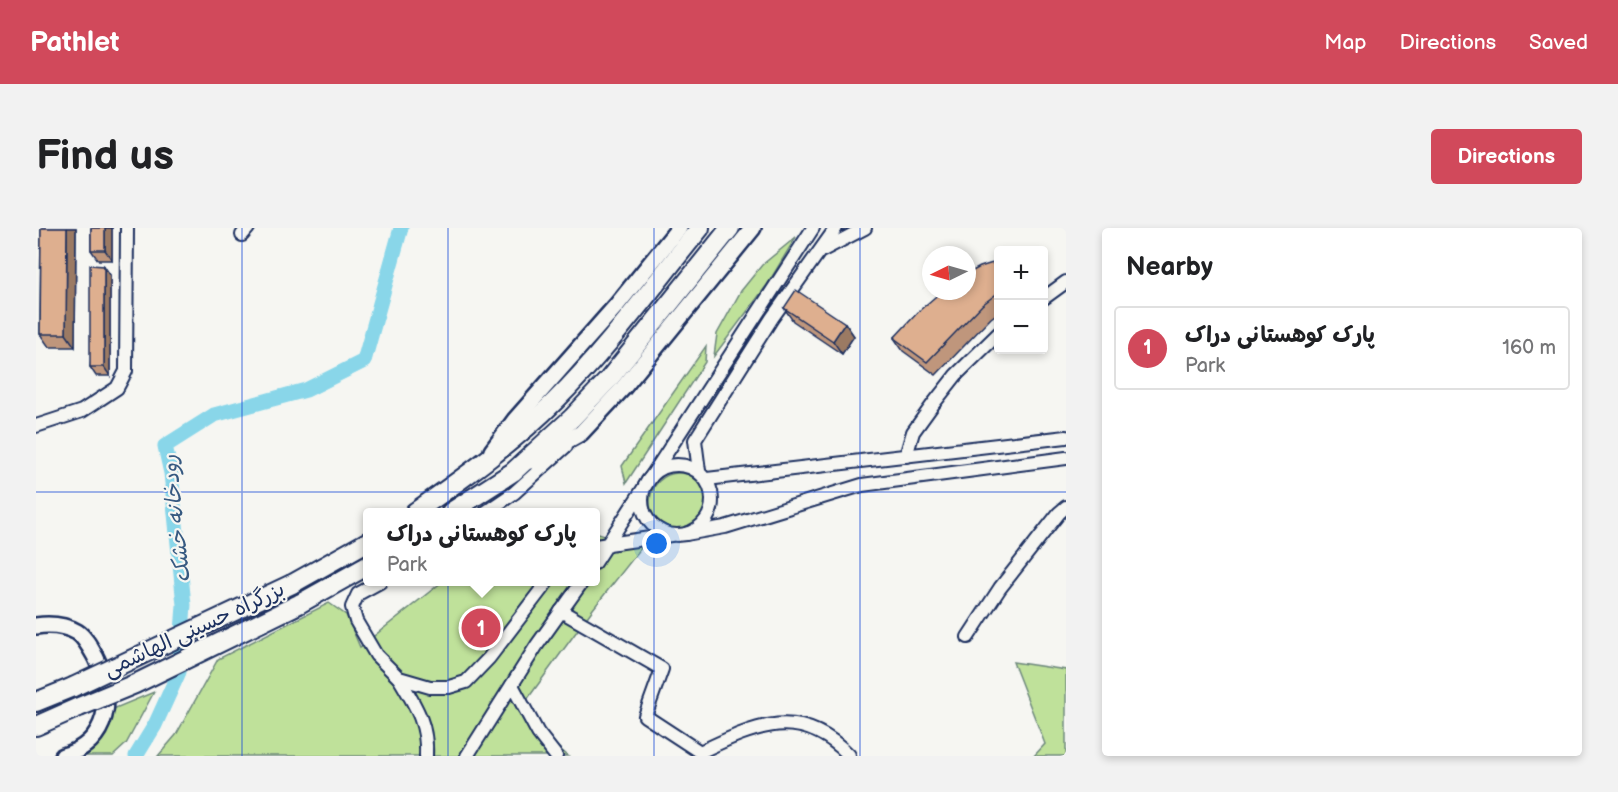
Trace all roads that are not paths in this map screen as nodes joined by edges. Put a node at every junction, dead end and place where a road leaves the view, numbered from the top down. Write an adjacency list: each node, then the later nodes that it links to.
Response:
1 (679, 228): 20 (main road)
2 (700, 228): 20 (highway)
3 (730, 228): 21 (highway)
4 (753, 228): 16 (main road)
5 (813, 228): 13 (street)
6 (836, 228): 9 (street)
7 (865, 228): 9 (street)
8 (123, 235): 15 (street)
9 (819, 252): 14 (street)
10 (1066, 282): 11 (street)
11 (1048, 295)
12 (994, 338): 18 (street)
13 (701, 400): 14 (street); 23 (street)
14 (714, 408): 22 (street)
15 (36, 426)
16 (581, 433): 21 (main road); 27 (street)
17 (1066, 437): 18 (street)
18 (906, 456): 22 (street)
19 (1066, 458): 28 (street)
20 (482, 463): 25 (highway)
21 (513, 472): 26 (highway)
22 (703, 475): 23 (street); 28 (street)
23 (648, 480): 28 (street); 29 (street)
24 (1066, 507): 39 (street)
25 (422, 508)
26 (459, 508)
27 (493, 508)
28 (680, 535): 29 (street)
29 (609, 543): 31 (street); 32 (street)
30 (363, 544): 42 (highway, بزرگراه حسینی الهاشمی, bridge)
31 (600, 545)
32 (600, 556)
33 (363, 568): 43 (highway, بزرگراه حسینی الهاشمی, bridge)
34 (372, 586): 40 (street)
35 (544, 586): 40 (street)
36 (579, 586): 37 (street)
37 (561, 611): 41 (street); 44 (street)
38 (36, 626): 45 (main road)
39 (968, 637)
40 (399, 678): 46 (street)
41 (512, 685): 47 (street); 48 (street)
42 (36, 702)
43 (36, 726)
44 (849, 754)
45 (63, 756)
46 (426, 756)
47 (467, 756)
48 (556, 756)

